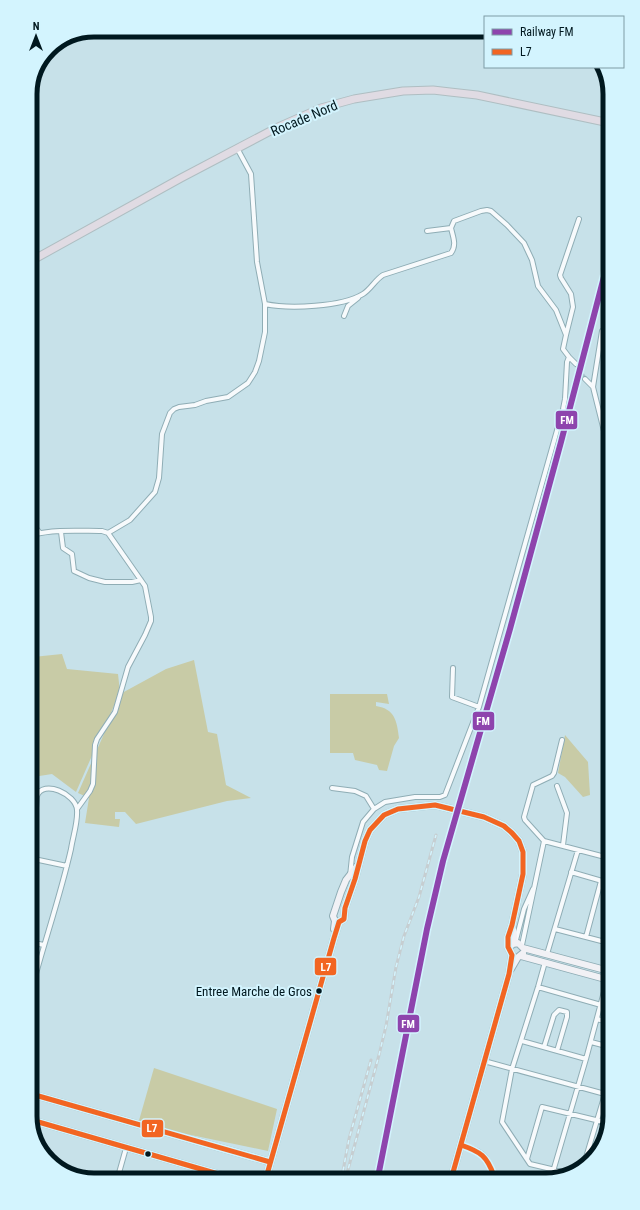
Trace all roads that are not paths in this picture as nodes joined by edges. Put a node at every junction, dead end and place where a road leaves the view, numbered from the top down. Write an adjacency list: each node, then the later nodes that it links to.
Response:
1 (603, 122): 2 (highway, Rocade Nord)
2 (237, 148): 6 (highway, Rocade Nord); 8 (street)
3 (579, 220): 11 (street)
4 (451, 228): 5 (street); 7 (street); 11 (street)
5 (427, 231)
6 (37, 258)
7 (360, 295): 8 (street); 9 (street)
8 (265, 304): 20 (street)
9 (344, 316)
10 (603, 330): 15 (street)
11 (566, 335): 12 (street)
12 (569, 357): 13 (street); 24 (street)
13 (576, 364)
14 (584, 379): 15 (street)
15 (593, 387): 16 (street)
16 (603, 427)
17 (37, 529): 19 (street)
18 (61, 532): 19 (street); 20 (street); 22 (street)
19 (40, 533): 21 (street)
20 (108, 533): 22 (street)
21 (37, 534)
22 (141, 580): 30 (street)
23 (453, 668): 24 (street)
24 (479, 707): 31 (street)
25 (562, 740): 32 (street)
26 (557, 786): 33 (street)
27 (332, 788): 31 (street)
28 (38, 792): 29 (street); 30 (street)
29 (37, 796)
30 (77, 809): 38 (street)
31 (374, 809): 40 (street)
32 (544, 841): 33 (street); 42 (street)
33 (563, 845): 34 (street)
34 (578, 850): 35 (street); 39 (street)
35 (603, 856)
36 (37, 860): 38 (street)
37 (358, 865): 40 (street); 43 (street); 47 (street)
38 (67, 866): 53 (street)
39 (571, 872): 41 (street); 48 (street)
40 (350, 876): 43 (street); 44 (street)
41 (601, 881): 49 (street)
42 (533, 889): 52 (street); 54 (street)
43 (349, 894): 45 (street)
44 (335, 912): 45 (street); 46 (street)
45 (343, 914): 46 (street)
46 (337, 921): 86 (street)
47 (512, 925): 52 (street); 56 (street)
48 (555, 929): 49 (street); 55 (street)
49 (586, 936): 50 (street)
50 (603, 941)
51 (37, 944): 53 (street)
52 (514, 944): 54 (street); 56 (street)
53 (44, 945): 58 (street)
54 (523, 946): 55 (street); 56 (street)
55 (547, 954): 59 (street)
56 (515, 955): 57 (street); 72 (street)
57 (545, 962): 60 (street); 61 (street)
58 (37, 970)
59 (603, 974)
60 (603, 975)
61 (538, 987): 63 (street); 66 (street)
62 (603, 998): 63 (street)
63 (601, 1005): 64 (street)
64 (597, 1019): 65 (street); 67 (street)
65 (603, 1021)
66 (522, 1041): 69 (street); 73 (street)
67 (591, 1042): 68 (street); 71 (street)
68 (603, 1045)
69 (544, 1047): 70 (street); 70 (street)
70 (557, 1051): 71 (street)
71 (586, 1059): 74 (street)
72 (484, 1061): 73 (street); 82 (street)
73 (512, 1069): 74 (street); 85 (street)
74 (578, 1087): 75 (street); 78 (street)
75 (603, 1093)
76 (37, 1096): 86 (street)
77 (603, 1101): 79 (street)
78 (570, 1114): 79 (street); 85 (street); 87 (street)
79 (597, 1121): 81 (street); 84 (street)
80 (38, 1122): 83 (street)
81 (603, 1122)
82 (461, 1145): 92 (street); 93 (street)
83 (126, 1148): 89 (street); 90 (street)
84 (587, 1155)
85 (526, 1160): 87 (street)
86 (270, 1162): 91 (street)
87 (553, 1170): 88 (street)
88 (559, 1171)
89 (119, 1173)
90 (214, 1173)
91 (267, 1173)
92 (453, 1173)
93 (493, 1173)

